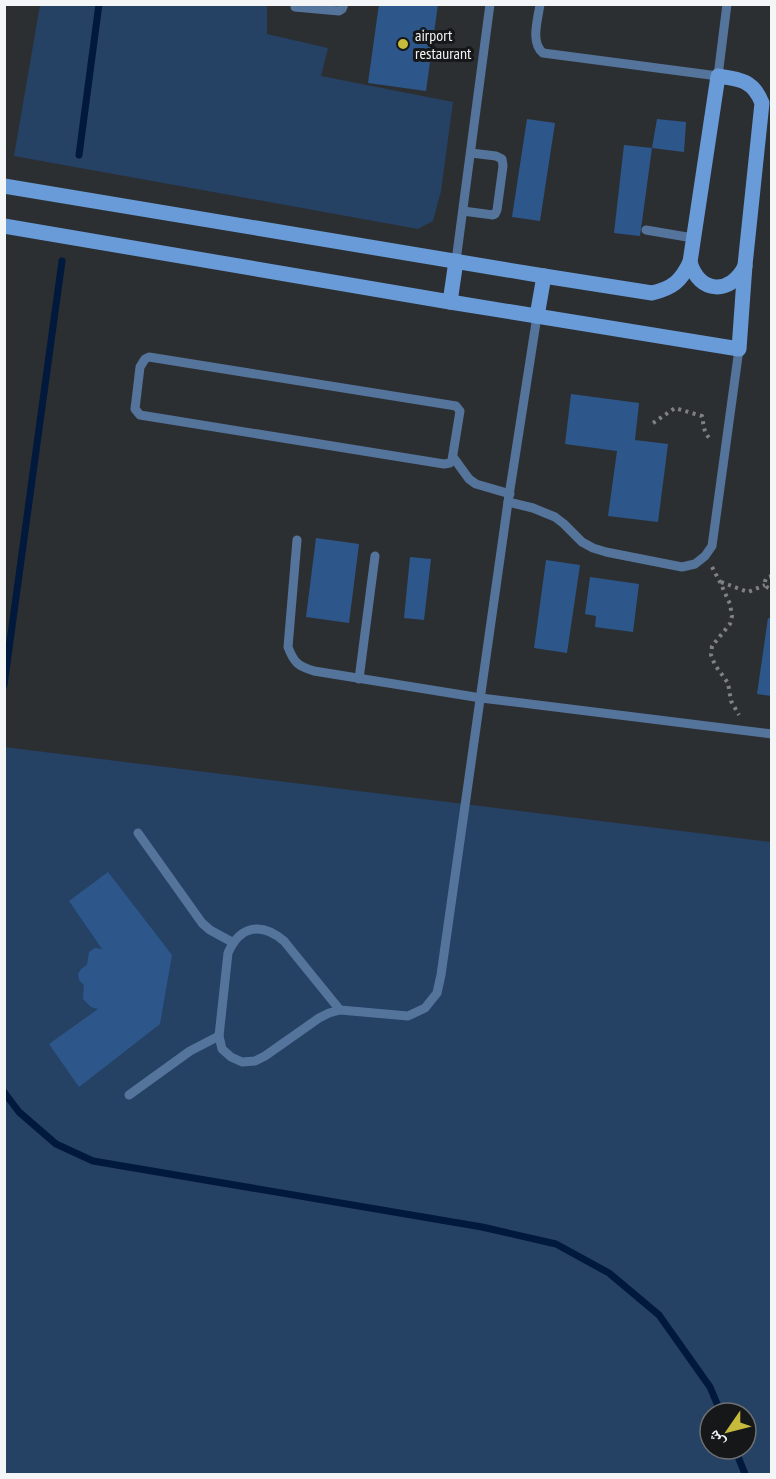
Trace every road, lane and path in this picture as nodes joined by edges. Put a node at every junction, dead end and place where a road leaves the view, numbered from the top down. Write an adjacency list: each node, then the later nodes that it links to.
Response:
1 (344, 4): 5 (lane)
2 (490, 4): 7 (lane)
3 (540, 4): 6 (lane)
4 (727, 4): 6 (lane)
5 (295, 7)
6 (717, 76): 12 (street); 15 (street)
7 (471, 153): 9 (lane); 9 (lane)
8 (4, 186): 13 (street)
9 (463, 211): 13 (lane)
10 (4, 226): 17 (street)
11 (646, 230): 12 (lane)
12 (693, 238): 14 (street)
13 (456, 261): 16 (street); 17 (street)
14 (690, 262): 15 (street); 16 (street)
15 (745, 265): 19 (street)
16 (544, 276): 18 (street)
17 (450, 302): 18 (street)
18 (537, 316): 19 (street); 23 (lane)
19 (739, 349): 21 (lane)
20 (653, 423): 21 (path)
21 (726, 446): 26 (lane)
22 (453, 457): 22 (lane); 23 (lane)
23 (509, 498): 26 (lane); 32 (lane)
24 (297, 540): 31 (lane)
25 (375, 556): 31 (lane)
26 (705, 556): 28 (path)
27 (771, 576): 29 (path)
28 (720, 582): 29 (path); 33 (path)
29 (765, 585): 30 (path)
30 (771, 589)
31 (359, 679): 32 (lane)
32 (481, 698): 33 (lane); 37 (lane)
33 (750, 732): 34 (lane)
34 (771, 734)
35 (138, 833): 36 (lane)
36 (232, 942): 37 (lane); 38 (lane)
37 (340, 1010): 38 (lane)
38 (219, 1036): 39 (lane)
39 (129, 1095)

